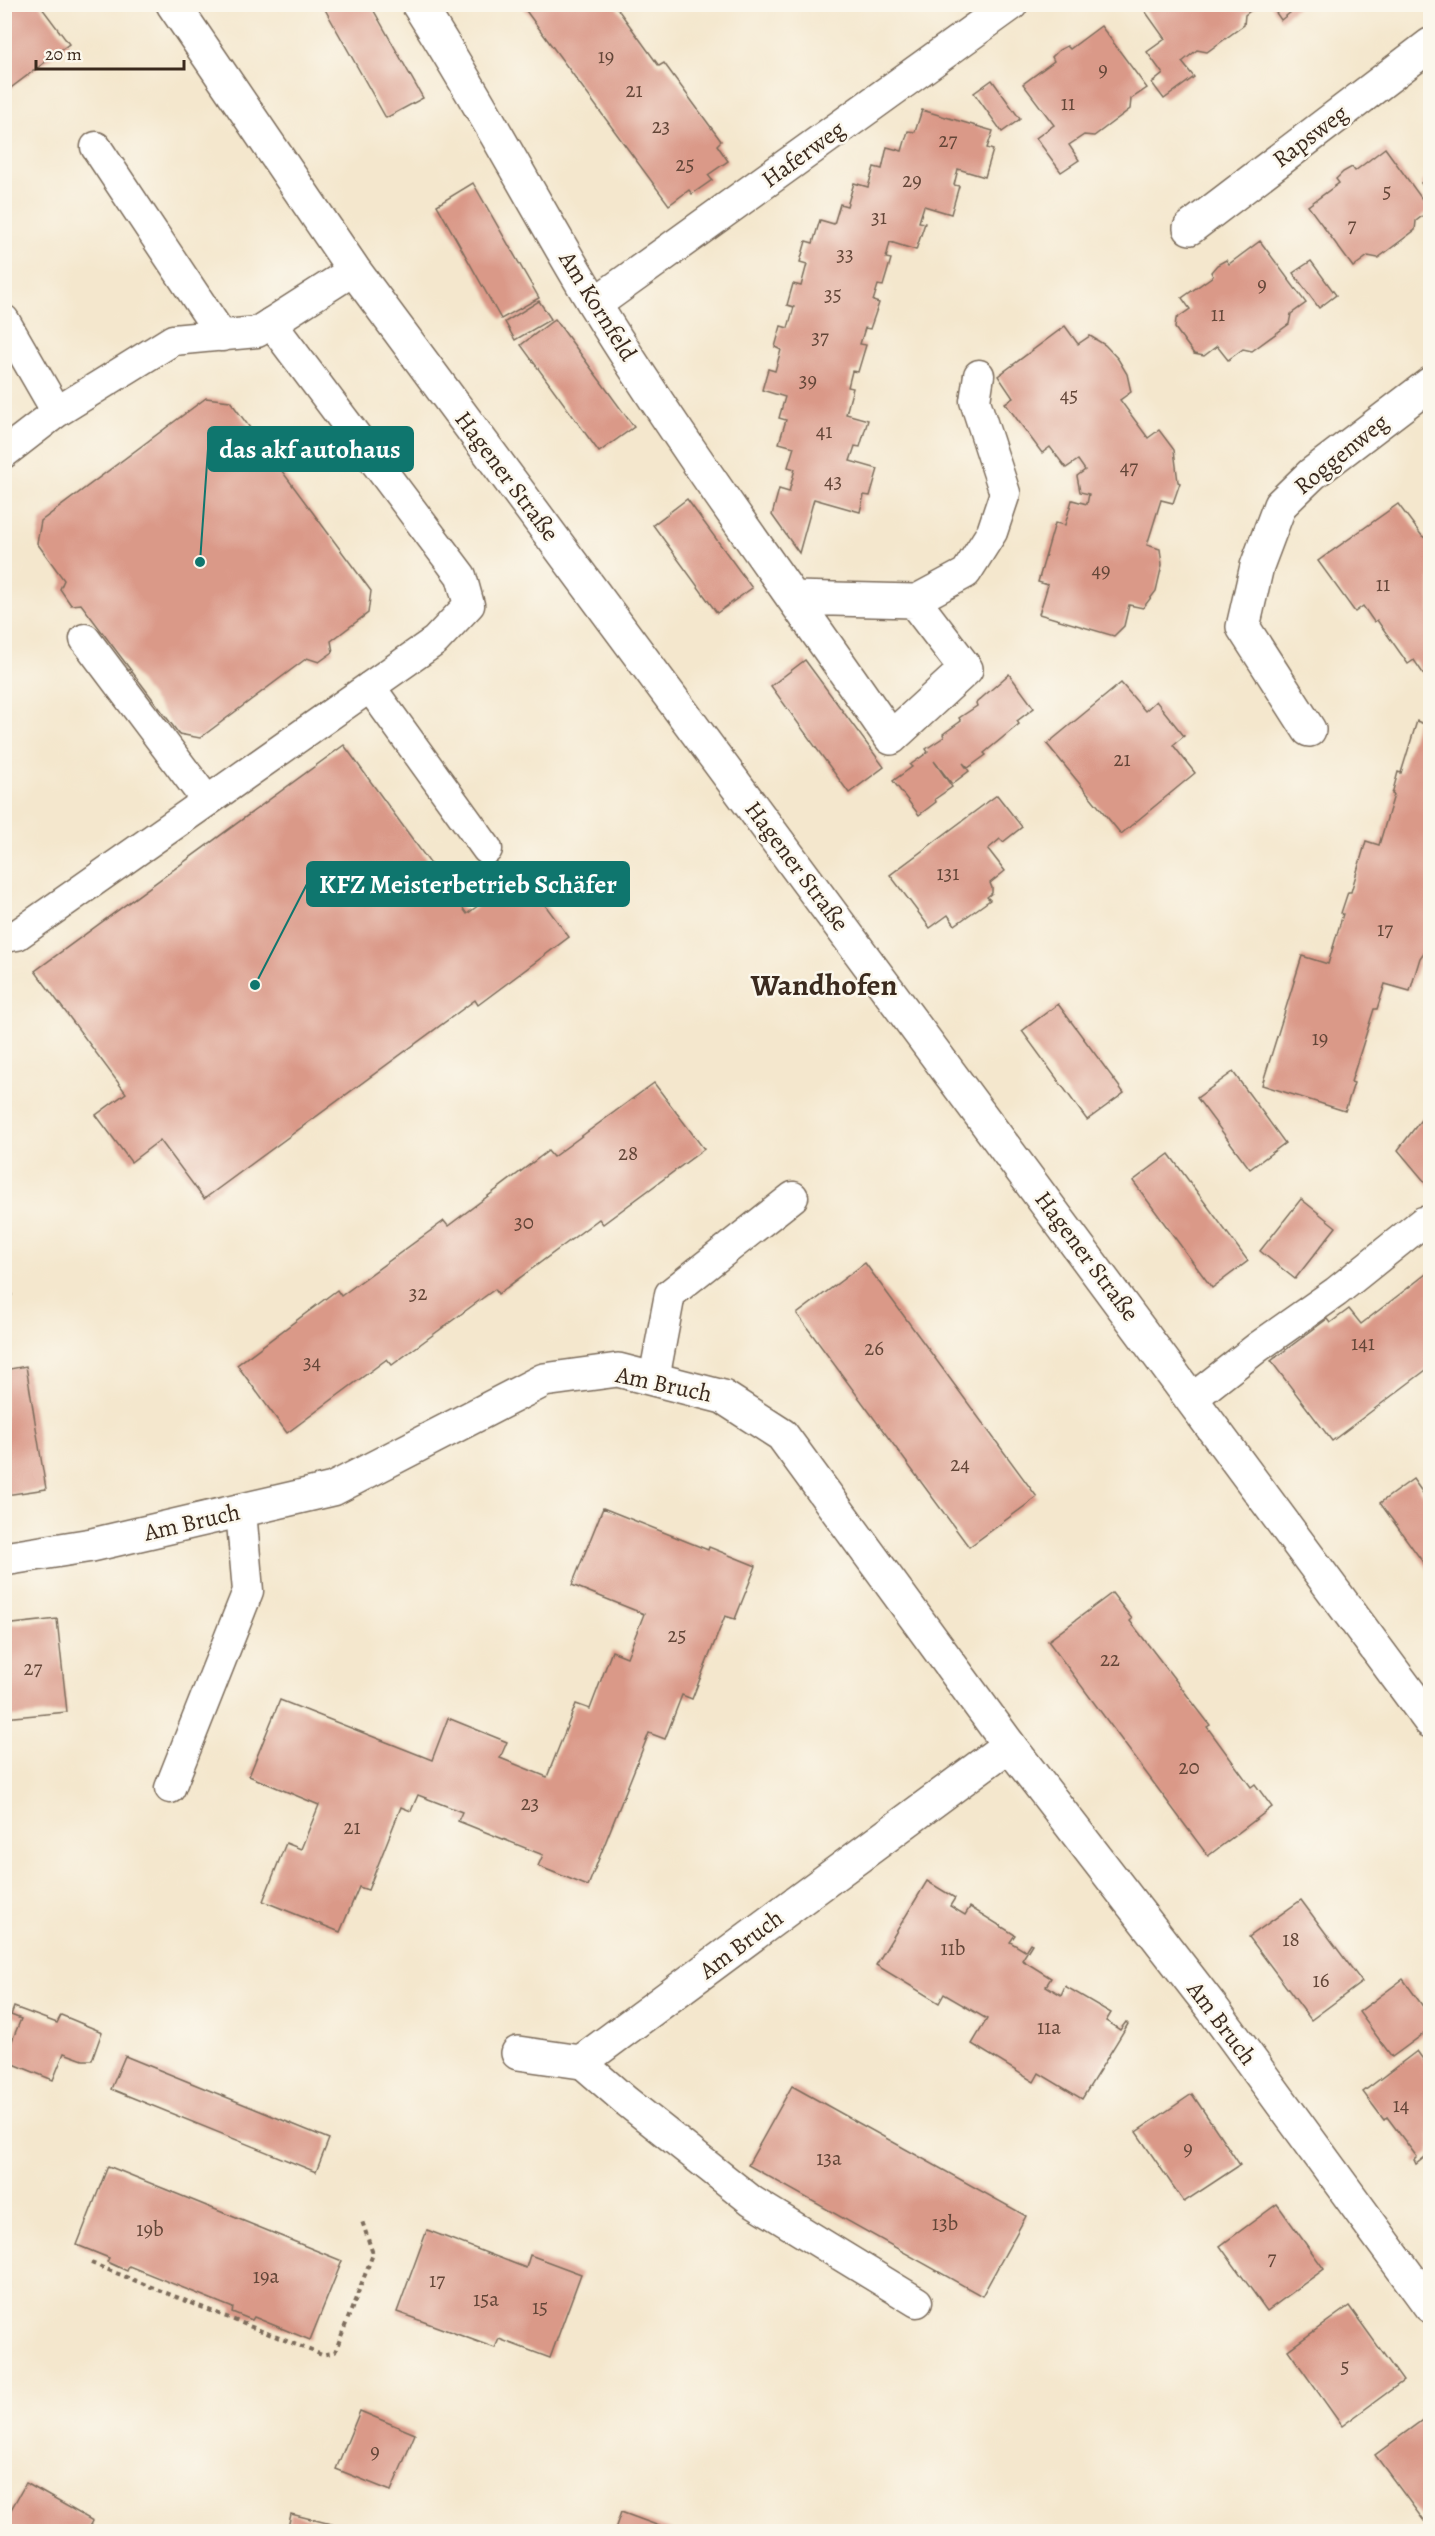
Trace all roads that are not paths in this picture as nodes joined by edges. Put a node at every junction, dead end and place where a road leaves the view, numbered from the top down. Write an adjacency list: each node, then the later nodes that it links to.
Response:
1 (173, 4): 7 (street, Hagener Straße)
2 (418, 4): 8 (street, Am Kornfeld)
3 (1011, 4): 8 (street, Haferweg)
4 (1431, 45): 6 (street, Rapsweg)
5 (96, 147): 11 (lane)
6 (1190, 228)
7 (354, 270): 10 (lane); 27 (street, Hagener Straße)
8 (595, 304): 16 (street, Am Kornfeld)
9 (4, 320): 14 (lane)
10 (271, 323): 11 (lane); 19 (lane)
11 (222, 336): 14 (lane)
12 (979, 375): 17 (lane)
13 (1431, 384): 20 (street, Roggenweg)
14 (57, 412): 15 (lane)
15 (4, 453)
16 (794, 598): 17 (street); 17 (street, Am Kornfeld)
17 (914, 601)
18 (85, 639): 21 (lane)
19 (370, 687): 21 (lane); 22 (lane)
20 (1309, 730)
21 (207, 801): 23 (lane)
22 (487, 849)
23 (4, 937)
24 (794, 1197): 26 (lane)
25 (1423, 1222): 27 (lane)
26 (654, 1379): 28 (street, Am Bruch); 31 (street, Am Bruch)
27 (1193, 1398): 30 (street, Hagener Straße)
28 (241, 1510): 29 (street, Am Bruch); 32 (lane)
29 (4, 1559)
30 (1431, 1721)
31 (1009, 1745): 34 (street, Am Bruch); 36 (street, Am Bruch)
32 (170, 1788)
33 (518, 2053): 34 (street)
34 (581, 2062): 35 (lane)
35 (917, 2302)
36 (1431, 2306)

